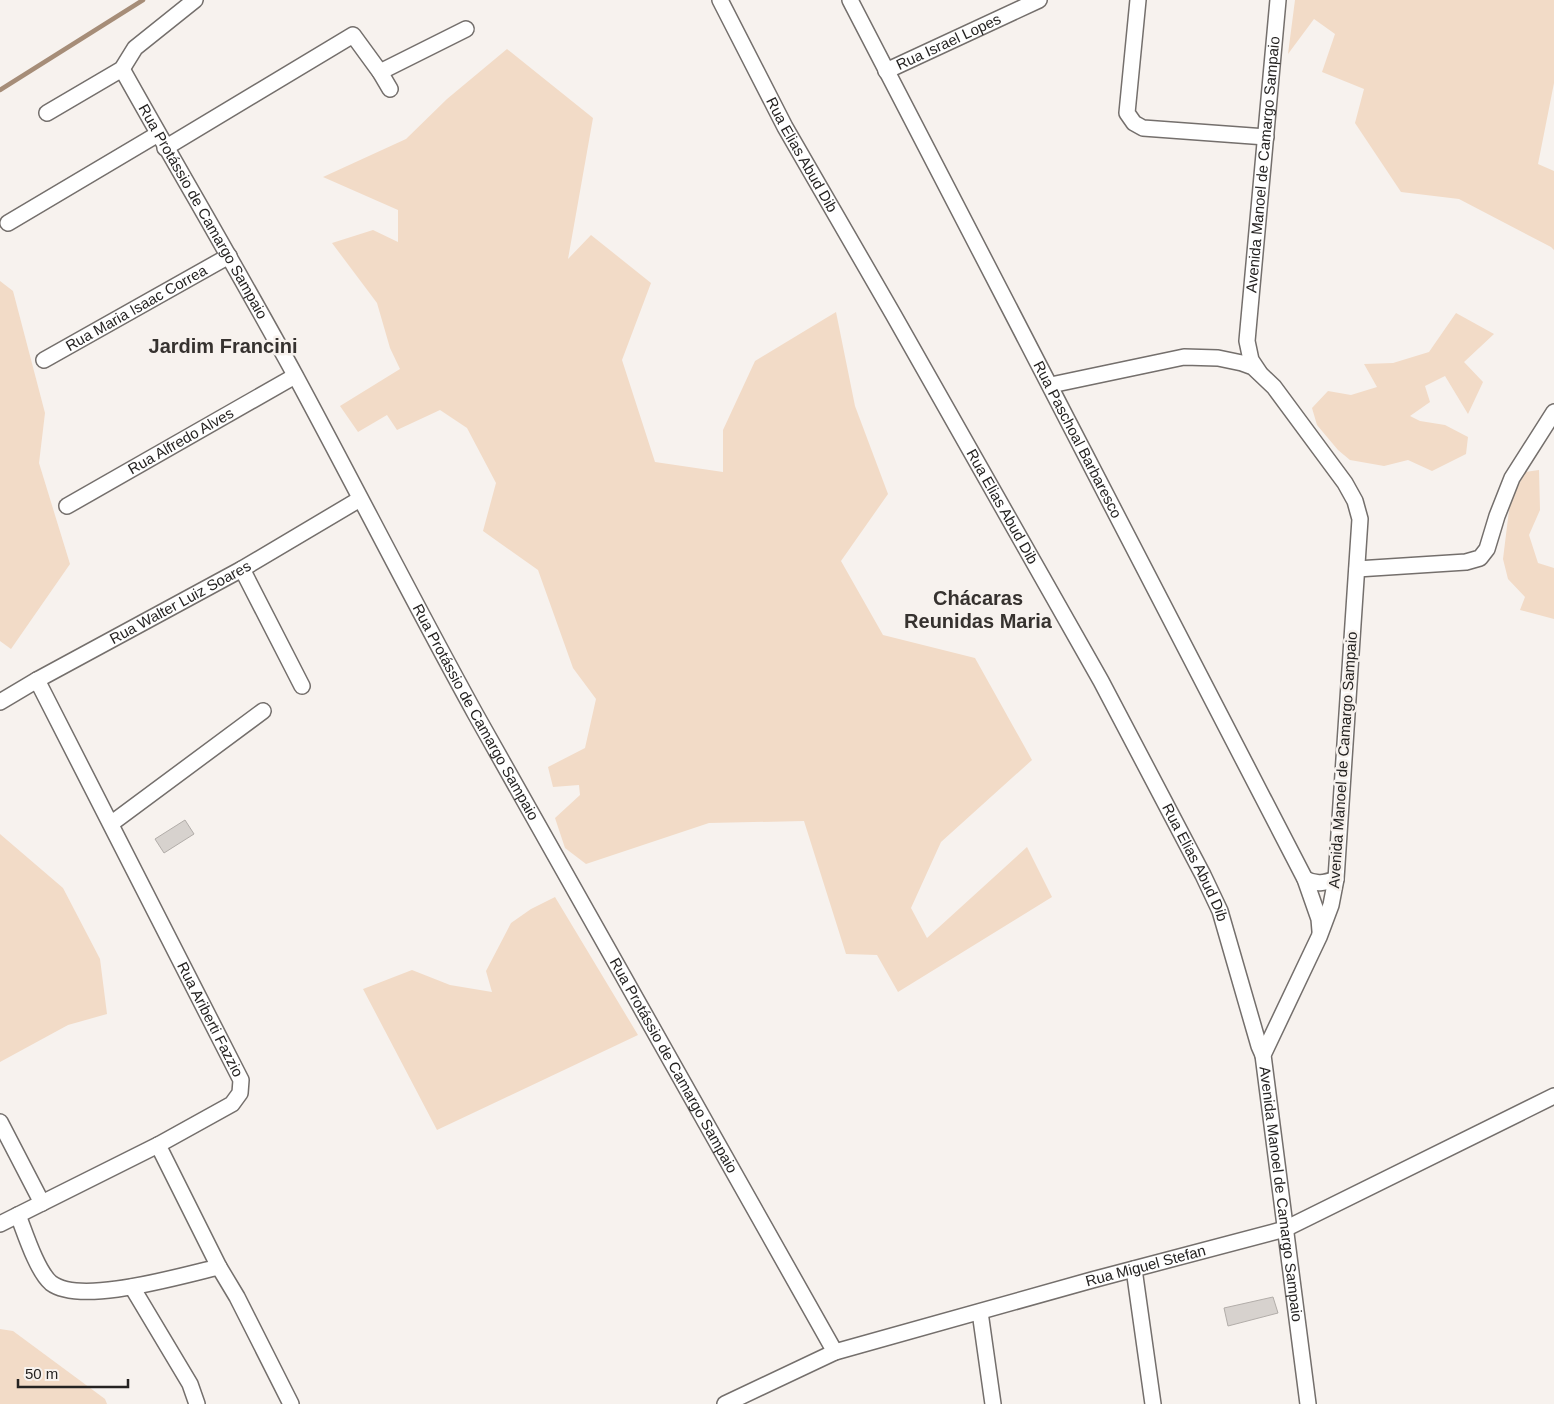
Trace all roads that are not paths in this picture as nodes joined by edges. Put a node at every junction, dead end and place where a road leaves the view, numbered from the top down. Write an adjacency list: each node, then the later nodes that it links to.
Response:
1 (195, 0): 8 (street)
2 (720, 0): 36 (street, Rua Elias Abud Dib)
3 (850, 0): 9 (street, Rua Paschoal Barbaresco)
4 (1039, 0): 9 (street, Rua Israel Lopes)
5 (1138, 0): 13 (street)
6 (1278, 0): 13 (street, Avenida Manoel de Camargo Sampaio)
7 (466, 29): 10 (street)
8 (122, 69): 12 (street); 14 (street, Rua Protássio de Camargo Sampaio)
9 (886, 71): 22 (street, Rua Paschoal Barbaresco)
10 (380, 72): 11 (street); 14 (street)
11 (390, 89)
12 (47, 113)
13 (1266, 138): 17 (street, Avenida Manoel de Camargo Sampaio)
14 (162, 141): 15 (street); 16 (street, Rua Protássio de Camargo Sampaio)
15 (8, 222)
16 (229, 256): 18 (street, Rua Maria Isaac Correa); 21 (street, Rua Protássio de Camargo Sampaio)
17 (1248, 328): 19 (street, Avenida Manoel de Camargo Sampaio); 20 (street, Avenida Manoel de Camargo Sampaio)
18 (44, 360)
19 (1237, 362): 20 (street, Avenida Manoel de Camargo Sampaio); 22 (street)
20 (1258, 372): 27 (street, Avenida Manoel de Camargo Sampaio)
21 (295, 376): 24 (street, Rua Protássio de Camargo Sampaio); 25 (street, Rua Alfredo Alves)
22 (1051, 385): 33 (street, Rua Paschoal Barbaresco)
23 (1554, 412): 27 (street)
24 (360, 499): 26 (street, Rua Walter Luiz Soares); 48 (street, Rua Protássio de Camargo Sampaio)
25 (66, 506)
26 (242, 569): 28 (street, Rua Walter Luiz Soares); 29 (street)
27 (1357, 569): 34 (street, Avenida Manoel de Camargo Sampaio)
28 (37, 680): 30 (street, Rua Walter Luiz Soares); 32 (street, Rua Ariberti Fazzio)
29 (302, 686)
30 (0, 702)
31 (263, 711): 32 (street)
32 (112, 823): 39 (street, Rua Ariberti Fazzio)
33 (1305, 878): 34 (street); 35 (street, Rua Paschoal Barbaresco)
34 (1336, 879): 35 (street, Avenida Manoel de Camargo Sampaio)
35 (1319, 938): 36 (street, Avenida Manoel de Camargo Sampaio)
36 (1263, 1054): 43 (street, Avenida Manoel de Camargo Sampaio)
37 (1554, 1096): 43 (street, Rua Miguel Stefan)
38 (0, 1122): 40 (street)
39 (158, 1145): 40 (street, Rua Ariberti Fazzio); 44 (street)
40 (42, 1203): 41 (street, Rua Ariberti Fazzio)
41 (18, 1215): 42 (street, Rua Ariberti Fazzio); 46 (street)
42 (0, 1224)
43 (1285, 1229): 45 (street, Rua Miguel Stefan); 54 (street, Avenida Manoel de Camargo Sampaio)
44 (219, 1267): 46 (street); 50 (street)
45 (1134, 1269): 47 (street, Rua Miguel Stefan); 53 (street)
46 (132, 1287): 49 (street)
47 (980, 1312): 48 (street, Rua Miguel Stefan); 52 (street)
48 (835, 1352): 51 (street, Rua Miguel Stefan)
49 (197, 1404)
50 (291, 1404)
51 (725, 1404)
52 (993, 1404)
53 (1153, 1404)
54 (1308, 1404)

